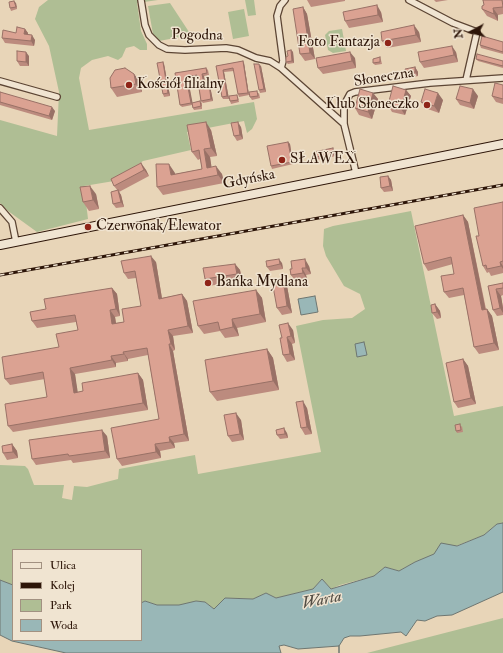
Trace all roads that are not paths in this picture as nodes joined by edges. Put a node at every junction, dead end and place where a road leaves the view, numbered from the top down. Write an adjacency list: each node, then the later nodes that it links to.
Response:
1 (141, 0): 4 (street, Pogodna)
2 (285, 0): 4 (street)
3 (409, 0): 6 (street)
4 (281, 68): 9 (street, Pogodna)
5 (503, 78): 6 (street, Słoneczna)
6 (466, 80): 9 (street, Słoneczna)
7 (0, 81): 8 (street)
8 (57, 97)
9 (344, 124): 11 (street, Słoneczna)
10 (503, 144): 11 (main road, Gdyńska)
11 (356, 173): 13 (main road, Gdyńska)
12 (0, 208): 13 (street)
13 (16, 242): 14 (main road, Gdyńska)
14 (0, 244)

